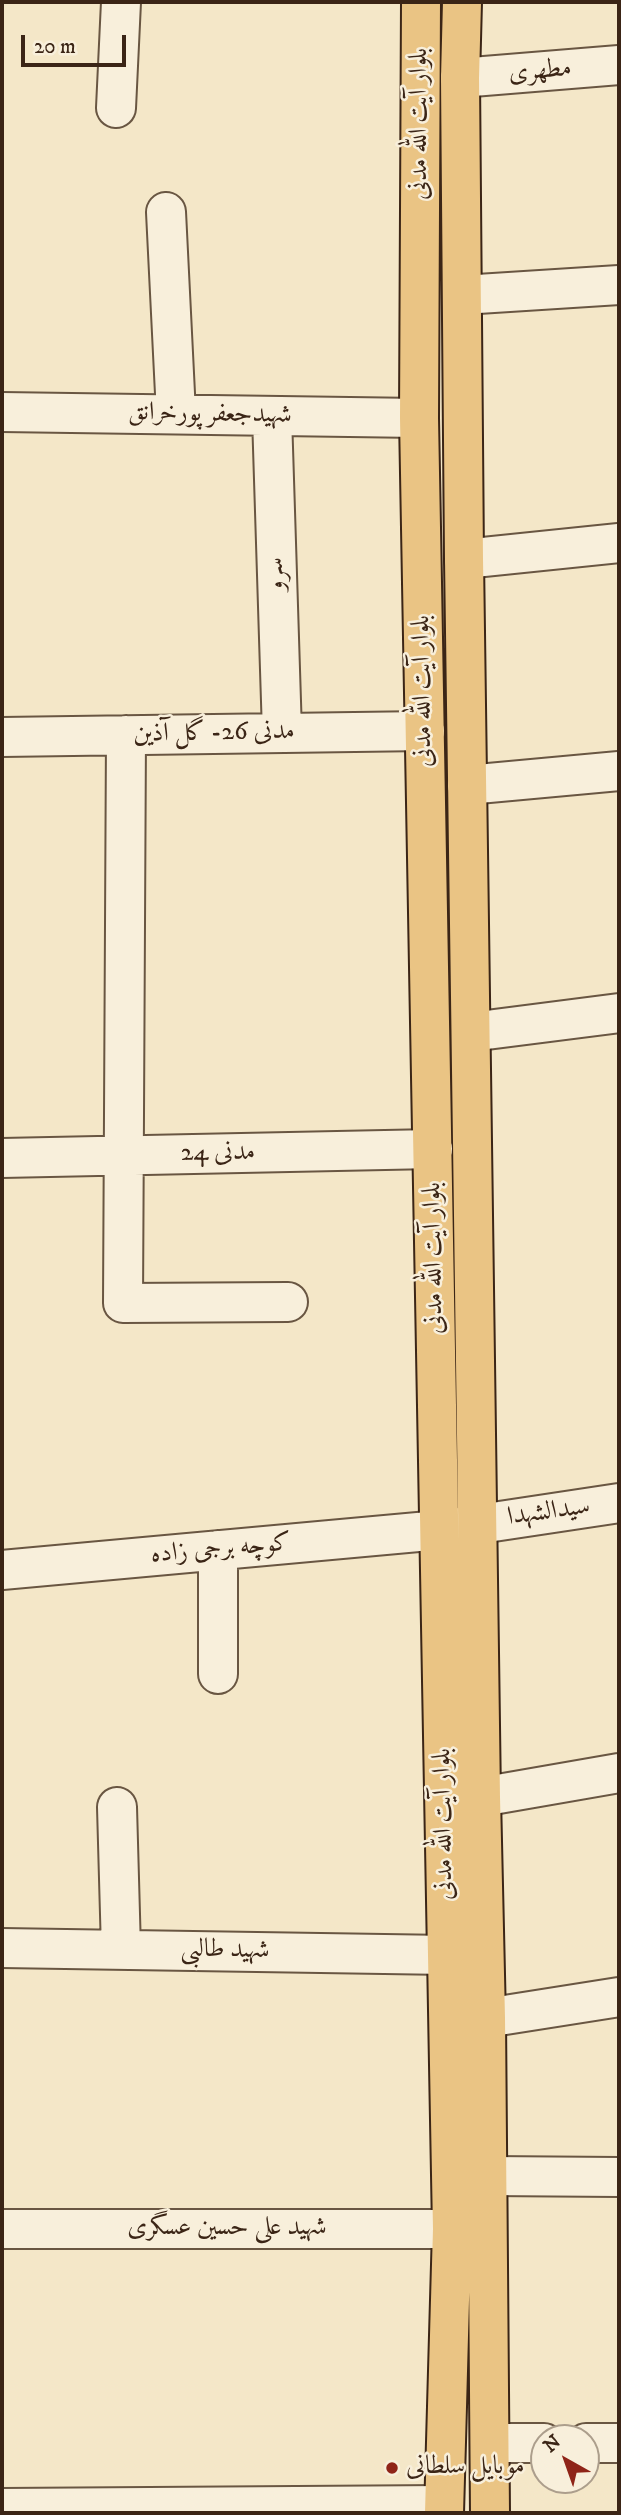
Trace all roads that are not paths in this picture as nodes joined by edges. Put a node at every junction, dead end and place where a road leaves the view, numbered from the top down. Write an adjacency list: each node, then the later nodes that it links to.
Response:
1 (121, 2): 6 (street)
2 (421, 2): 13 (main road, بلوار آیت الله مدنی)
3 (462, 2): 5 (main road, بلوار آیت الله مدنی)
4 (619, 65): 5 (street, مطهری)
5 (460, 78): 9 (main road, بلوار آیت الله مدنی)
6 (116, 108)
7 (166, 212): 11 (street)
8 (619, 285): 9 (street)
9 (462, 295): 15 (main road, بلوار آیت الله مدنی)
10 (2, 412): 11 (street, شهیدجعفر پورخرانق)
11 (176, 414): 12 (street, شهیدجعفر پورخرانق)
12 (272, 416): 13 (street, شهیدجعفر پورخرانق); 17 (street, سرو)
13 (419, 418): 16 (main road, بلوار آیت الله مدنی)
14 (619, 543): 15 (street)
15 (464, 559): 21 (main road, بلوار آیت الله مدنی)
16 (425, 731): 17 (street, مدنی 26- گل آذین); 24 (main road, بلوار آیت الله مدنی)
17 (282, 733): 18 (street, مدنی 26- گل آذین)
18 (126, 735): 19 (street, مدنی 26- گل آذین); 25 (street)
19 (2, 737)
20 (619, 771): 21 (street)
21 (467, 785): 23 (main road, بلوار آیت الله مدنی)
22 (619, 1013): 23 (street)
23 (471, 1032): 29 (main road, بلوار آیت الله مدنی)
24 (433, 1149): 25 (street, مدنی 24); 30 (main road, بلوار آیت الله مدنی)
25 (124, 1156): 26 (street, مدنی 24); 27 (street)
26 (2, 1158)
27 (288, 1302)
28 (619, 1503): 29 (street, سیدالشهدا)
29 (478, 1523): 30 (street, سیدالشهدا); 35 (main road, بلوار آیت الله مدنی)
30 (440, 1530): 31 (street, کوچه برجى زاده); 39 (main road, بلوار آیت الله مدنی)
31 (218, 1550): 32 (street, کوچه برجى زاده); 33 (street)
32 (2, 1570)
33 (218, 1674)
34 (619, 1773): 35 (street)
35 (481, 1797): 41 (main road, بلوار آیت الله مدنی)
36 (117, 1807): 38 (street)
37 (2, 1948): 38 (street, شهید طالبی)
38 (121, 1950): 39 (street, شهید طالبی)
39 (448, 1955): 45 (main road, بلوار آیت الله مدنی)
40 (619, 1997): 41 (street)
41 (486, 2018): 42 (main road, بلوار آیت الله مدنی)
42 (488, 2176): 43 (street); 46 (main road, بلوار آیت الله مدنی)
43 (619, 2177)
44 (2, 2229): 45 (street, شهید علی حسین عسگری)
45 (452, 2230): 51 (main road, بلوار آیت الله مدنی)
46 (490, 2443): 47 (street); 52 (main road, بلوار آیت الله مدنی)
47 (530, 2443)
48 (600, 2443): 49 (street)
49 (619, 2443)
50 (2, 2508): 51 (street)
51 (444, 2509)
52 (490, 2513)

